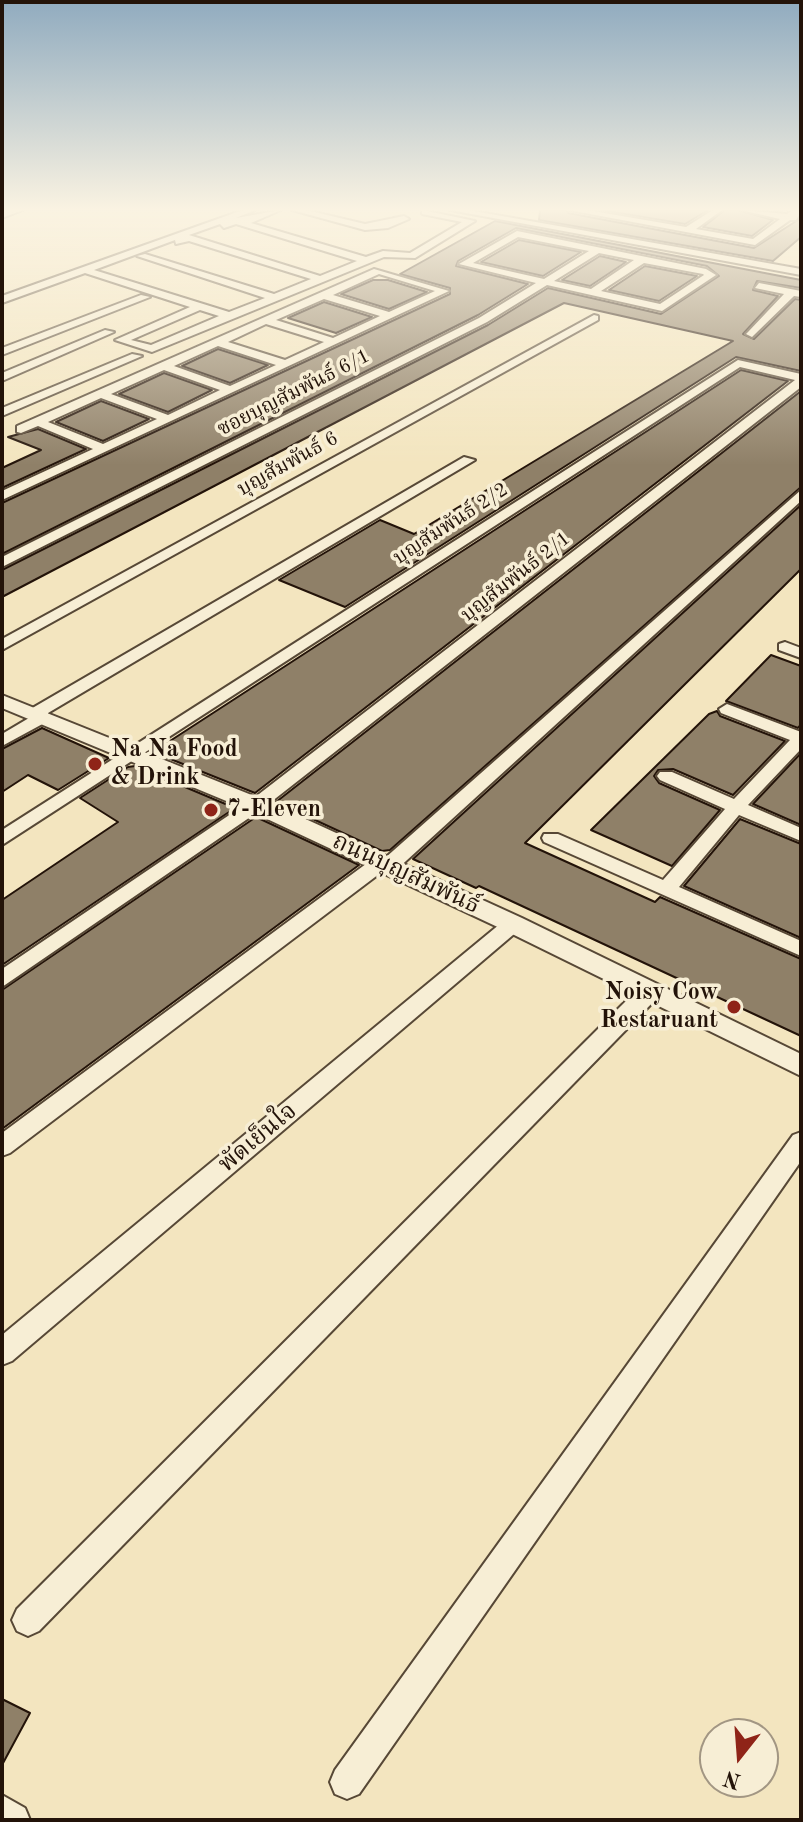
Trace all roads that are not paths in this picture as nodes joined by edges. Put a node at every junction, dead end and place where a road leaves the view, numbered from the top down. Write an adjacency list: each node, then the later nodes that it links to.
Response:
1 (168, 295): 12 (street)
2 (267, 295): 11 (street)
3 (278, 295): 11 (street)
4 (324, 295): 14 (street); 16 (street)
5 (435, 295): 14 (street)
6 (527, 295): 37 (street, ซอยบุญสัมพันธ์ 6/1)
7 (601, 295): 8 (street)
8 (681, 295)
9 (794, 295): 18 (street)
10 (145, 297): 21 (street)
11 (273, 297): 13 (street)
12 (201, 306): 13 (street); 13 (street)
13 (229, 316)
14 (390, 316): 20 (street)
15 (594, 318): 38 (street, บุญสัมพันธ์ 6)
16 (267, 321): 19 (street); 20 (street)
17 (109, 332): 25 (street)
18 (752, 334)
19 (218, 342): 23 (street); 24 (street)
20 (334, 342): 23 (street)
21 (2, 352)
22 (136, 356): 29 (street)
23 (285, 364): 27 (street)
24 (164, 366): 27 (street); 28 (street)
25 (2, 377)
26 (801, 380): 44 (street, บุญสัมพันธ์ 2/2); 46 (street, บุญสัมพันธ์ 2/1)
27 (230, 390): 30 (street)
28 (101, 394): 30 (street); 31 (street)
29 (2, 412)
30 (168, 419): 33 (street)
31 (38, 422): 32 (street); 33 (street)
32 (21, 429)
33 (104, 449): 36 (street)
34 (469, 460): 41 (street)
35 (801, 494): 51 (street)
36 (2, 496)
37 (2, 563)
38 (2, 645)
39 (2, 701): 41 (street, ถนนบุญสัมพันธ์)
40 (727, 709): 42 (street)
41 (38, 715): 43 (street); 44 (street, ถนนบุญสัมพันธ์)
42 (801, 739): 47 (street)
43 (2, 741)
44 (132, 753): 46 (street, ถนนบุญสัมพันธ์); 50 (street, บุญสัมพันธ์ 2/2)
45 (666, 776): 47 (street)
46 (256, 805): 51 (street, ถนนบุญสัมพันธ์); 55 (street, บุญสัมพันธ์ 2/1)
47 (736, 807): 48 (street); 52 (street)
48 (801, 835)
49 (551, 838): 52 (street)
50 (2, 839)
51 (384, 864): 53 (street, ถนนบุญสัมพันธ์); 59 (street)
52 (666, 889): 54 (street)
53 (513, 924): 56 (street, ถนนบุญสัมพันธ์); 60 (street, พัดเย็นใจ)
54 (801, 949)
55 (2, 979)
56 (649, 992): 57 (street, ถนนบุญสัมพันธ์); 61 (street)
57 (801, 1066)
58 (801, 1142): 62 (street)
59 (2, 1146)
60 (2, 1352)
61 (28, 1620)
62 (347, 1782)
63 (2, 1812): 64 (street)
64 (13, 1820)

